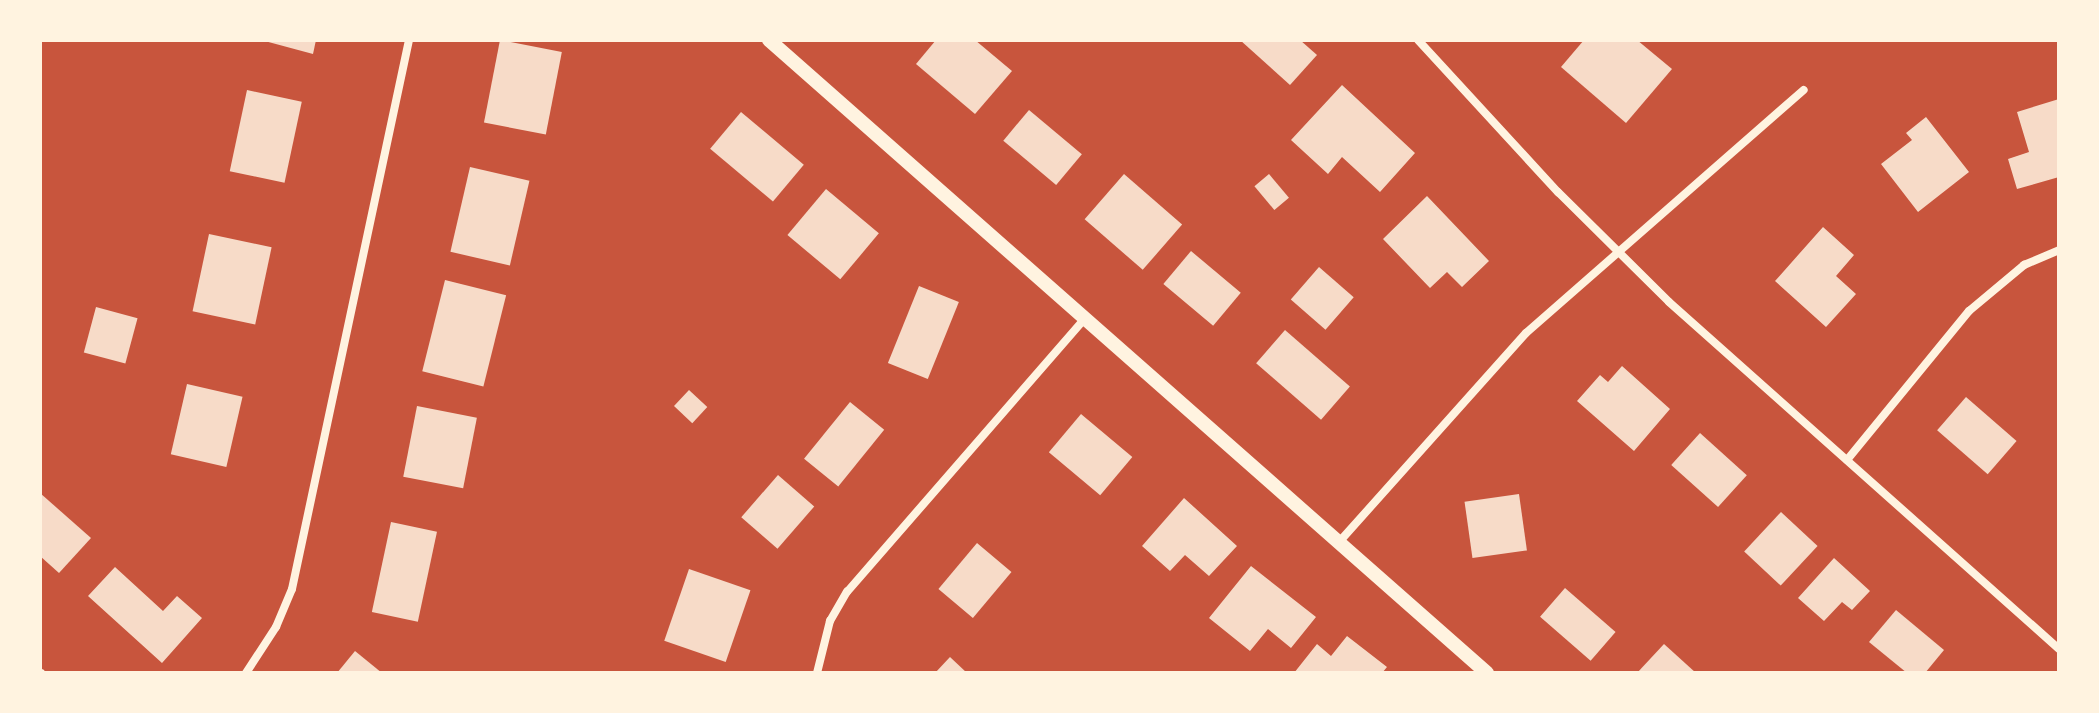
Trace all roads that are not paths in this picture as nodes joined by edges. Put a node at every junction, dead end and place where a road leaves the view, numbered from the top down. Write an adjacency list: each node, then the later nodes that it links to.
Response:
1 (409, 40): 11 (street)
2 (769, 40): 7 (street)
3 (1418, 40): 5 (street)
4 (1804, 90): 5 (street)
5 (1617, 250): 8 (street); 9 (street)
6 (2059, 250): 8 (street)
7 (1085, 317): 9 (street); 12 (street)
8 (1847, 460): 10 (street)
9 (1340, 541): 13 (street)
10 (2059, 649)
11 (246, 673)
12 (817, 673)
13 (1487, 673)

